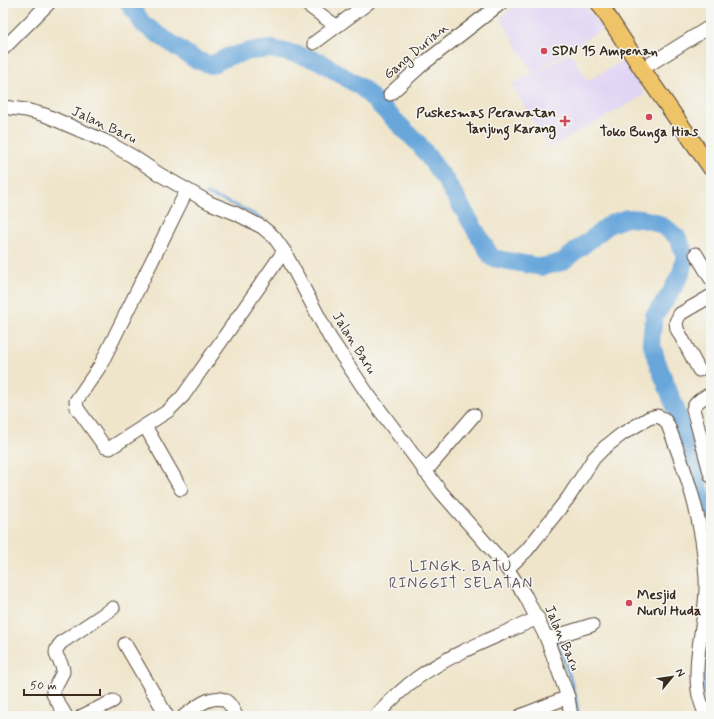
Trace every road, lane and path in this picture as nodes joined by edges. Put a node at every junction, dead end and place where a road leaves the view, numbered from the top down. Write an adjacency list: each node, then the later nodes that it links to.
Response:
1 (49, 3): 9 (street)
2 (305, 3): 6 (street)
3 (368, 3): 6 (street)
4 (501, 3): 11 (street, Gang Durian)
5 (600, 3): 10 (main road)
6 (336, 26): 8 (street)
7 (711, 26): 10 (street)
8 (314, 43)
9 (3, 49)
10 (642, 69): 13 (main road)
11 (390, 94)
12 (3, 107): 14 (street, Jalan Baru)
13 (711, 168)
14 (187, 190): 15 (street, Jalan Baru); 22 (street)
15 (284, 251): 22 (street); 24 (street, Jalan Baru)
16 (696, 254): 17 (street)
17 (711, 279)
18 (711, 296): 19 (street)
19 (700, 370)
20 (711, 394): 23 (street)
21 (474, 415): 24 (street)
22 (145, 426): 26 (street)
23 (706, 441): 25 (street)
24 (429, 468): 27 (street, Jalan Baru)
25 (711, 476)
26 (181, 489)
27 (510, 567): 29 (street, Jalan Baru); 43 (street)
28 (113, 608): 36 (street)
29 (538, 618): 31 (street, Jalan Baru); 35 (street)
30 (592, 625): 31 (street)
31 (551, 637): 33 (street, Jalan Baru)
32 (126, 644): 38 (street)
33 (568, 697): 41 (street); 42 (street, Jalan Baru)
34 (113, 701): 37 (street)
35 (382, 714)
36 (66, 716)
37 (82, 716)
38 (167, 716)
39 (184, 716): 40 (street)
40 (236, 716)
41 (520, 716)
42 (571, 716)
43 (706, 716)

